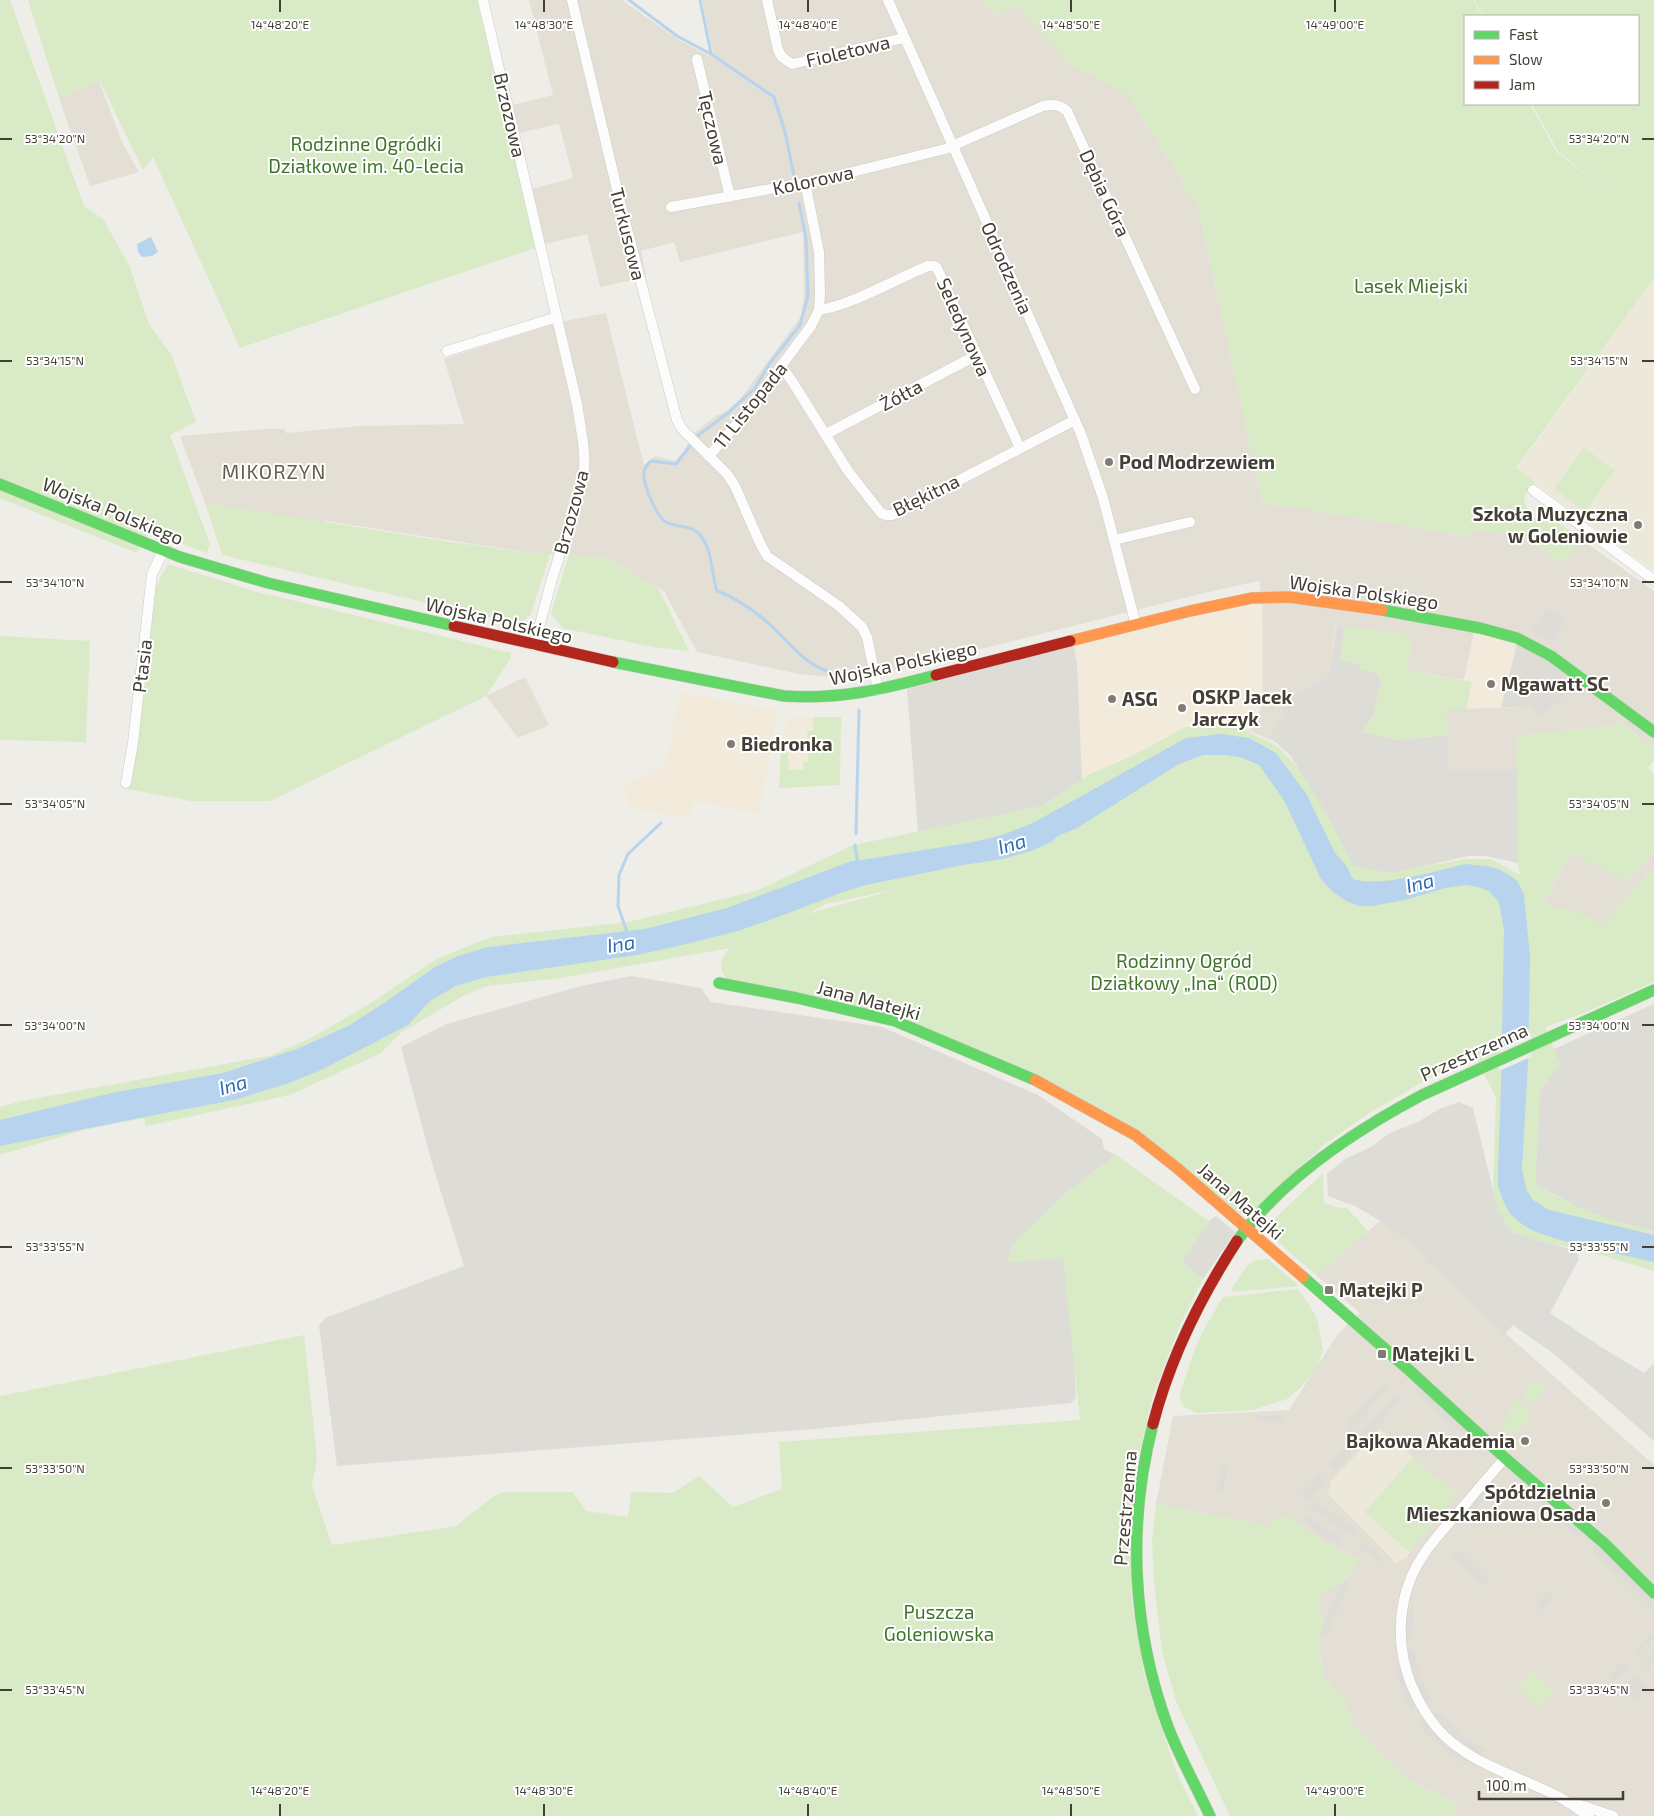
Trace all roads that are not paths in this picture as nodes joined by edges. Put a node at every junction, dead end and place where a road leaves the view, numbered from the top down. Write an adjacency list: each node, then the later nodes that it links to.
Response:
1 (483, 0): 12 (street, Brzozowa)
2 (572, 0): 20 (street, Turkusowa)
3 (767, 0): 5 (street, Fioletowa)
4 (888, 0): 5 (street, Odrodzenia)
5 (904, 38): 7 (street, Odrodzenia)
6 (697, 59): 9 (street, Tęczowa)
7 (952, 146): 8 (street, Kolorowa); 16 (street, Dębia Góra); 17 (street, Odrodzenia)
8 (805, 182): 9 (street, Kolorowa); 11 (street, 11 Listopada)
9 (730, 197): 10 (street, Kolorowa)
10 (671, 206)
11 (819, 310): 14 (street, Seledynowa); 15 (street, 11 Listopada)
12 (557, 317): 13 (street); 28 (street, Brzozowa)
13 (447, 351)
14 (977, 355): 18 (street, Żółta); 19 (street, Seledynowa)
15 (782, 366): 18 (street, Błękitna); 20 (street, 11 Listopada)
16 (1195, 389)
17 (1075, 420): 19 (street, Błękitna); 24 (street, Odrodzenia)
18 (826, 434): 19 (street, Błękitna)
19 (1020, 448)
20 (709, 456): 29 (street, 11 Listopada)
21 (0, 484): 25 (street, Wojska Polskiego)
22 (1533, 490): 26 (street)
23 (1190, 522): 24 (street)
24 (1114, 540): 27 (street, Odrodzenia)
25 (163, 551): 28 (street, Wojska Polskiego); 31 (street, Ptasia)
26 (1654, 580)
27 (1136, 625): 29 (street, Wojska Polskiego); 30 (street, Wojska Polskiego)
28 (534, 646): 29 (street, Wojska Polskiego)
29 (878, 690)
30 (1654, 732)
31 (126, 783)
32 (720, 983): 34 (street, Jana Matejki)
33 (1654, 990): 34 (street, Przestrzenna)
34 (1250, 1230): 35 (street, Jana Matejki); 38 (street, Przestrzenna)
35 (1505, 1458): 36 (street, Jana Matejki); 37 (street)
36 (1654, 1592)
37 (1566, 1801): 39 (street); 40 (street)
38 (1210, 1816)
39 (1588, 1816)
40 (1613, 1816)

